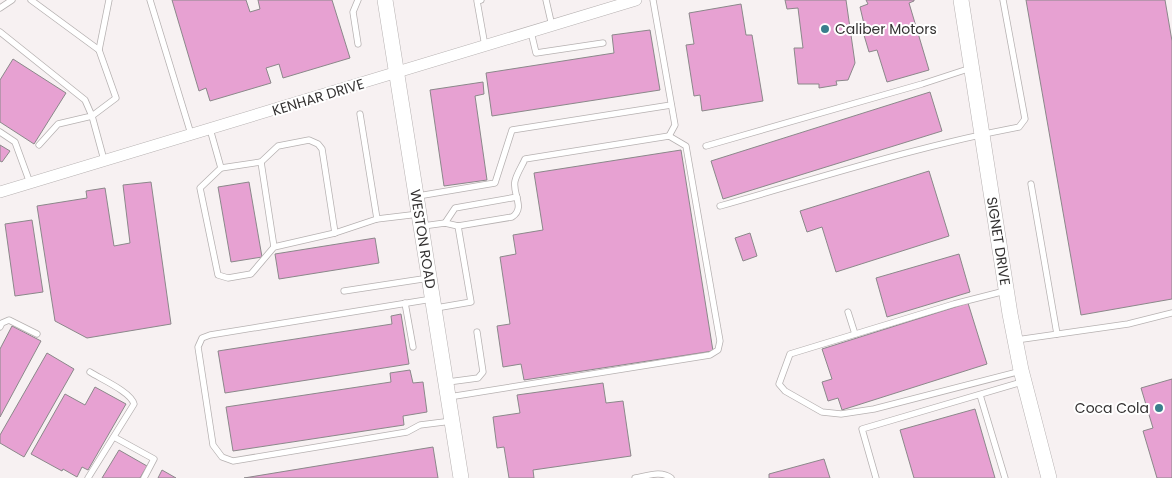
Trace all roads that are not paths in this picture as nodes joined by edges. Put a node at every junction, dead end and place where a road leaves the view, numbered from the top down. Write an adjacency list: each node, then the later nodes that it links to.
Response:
1 (12, 0): 13 (lane)
2 (31, 0): 20 (lane)
3 (109, 0): 20 (lane)
4 (150, 0): 28 (lane)
5 (358, 0): 18 (lane)
6 (385, 0): 22 (street, WESTON ROAD)
7 (481, 0): 19 (lane)
8 (546, 0): 14 (lane)
9 (636, 0): 14 (street, KENHAR DRIVE)
10 (654, 0): 23 (lane)
11 (960, 0): 21 (street, SIGNET DRIVE)
12 (1003, 0): 29 (lane)
13 (0, 8)
14 (552, 26): 16 (street, KENHAR DRIVE)
15 (0, 32): 25 (lane)
16 (531, 32): 17 (lane); 19 (street, KENHAR DRIVE)
17 (603, 43)
18 (358, 44)
19 (485, 46): 22 (street, KENHAR DRIVE)
20 (99, 50): 25 (lane)
21 (971, 68): 29 (street, SIGNET DRIVE); 32 (lane)
22 (397, 73): 26 (street, KENHAR DRIVE); 39 (street, WESTON ROAD)
23 (671, 105): 30 (lane); 39 (lane)
24 (360, 114): 42 (lane)
25 (92, 116): 31 (lane); 33 (lane)
26 (210, 129): 28 (street, KENHAR DRIVE); 35 (lane)
27 (0, 132): 36 (lane)
28 (191, 134): 33 (street, KENHAR DRIVE)
29 (982, 134): 41 (lane); 50 (street, SIGNET DRIVE)
30 (669, 136): 40 (lane); 64 (lane)
31 (39, 145)
32 (706, 146)
33 (104, 160): 36 (street, KENHAR DRIVE)
34 (260, 162): 35 (lane); 46 (lane); 47 (lane)
35 (221, 168): 47 (lane)
36 (30, 183): 38 (street, KENHAR DRIVE)
37 (1031, 184): 59 (lane)
38 (0, 192)
39 (416, 196): 43 (street, WESTON ROAD)
40 (517, 197): 44 (lane); 45 (lane)
41 (720, 206)
42 (377, 219): 43 (lane); 46 (lane)
43 (420, 220): 44 (lane); 48 (street, WESTON ROAD)
44 (445, 223): 45 (lane)
45 (458, 226): 52 (lane)
46 (335, 233): 47 (lane)
47 (274, 247)
48 (429, 278): 49 (lane); 52 (street, WESTON ROAD)
49 (344, 291)
50 (1007, 291): 58 (lane); 60 (street, SIGNET DRIVE)
51 (405, 303): 52 (lane); 61 (lane); 66 (lane)
52 (433, 303): 64 (street, WESTON ROAD)
53 (848, 312): 58 (lane)
54 (1172, 313): 59 (lane)
55 (0, 327): 57 (lane)
56 (477, 332): 64 (lane)
57 (37, 334)
58 (855, 334): 63 (lane)
59 (1057, 334): 60 (lane)
60 (1016, 340): 63 (street, SIGNET DRIVE)
61 (413, 347)
62 (90, 372): 67 (lane)
63 (1022, 376): 65 (lane); 75 (street, SIGNET DRIVE)
64 (447, 390): 66 (street, WESTON ROAD)
65 (980, 395): 73 (lane); 74 (lane)
66 (452, 421): 70 (street, WESTON ROAD)
67 (114, 437): 68 (lane); 69 (lane)
68 (88, 478)
69 (144, 478)
70 (461, 478)
71 (635, 478): 72 (lane)
72 (671, 478)
73 (876, 478)
74 (1005, 478)
75 (1049, 478)

